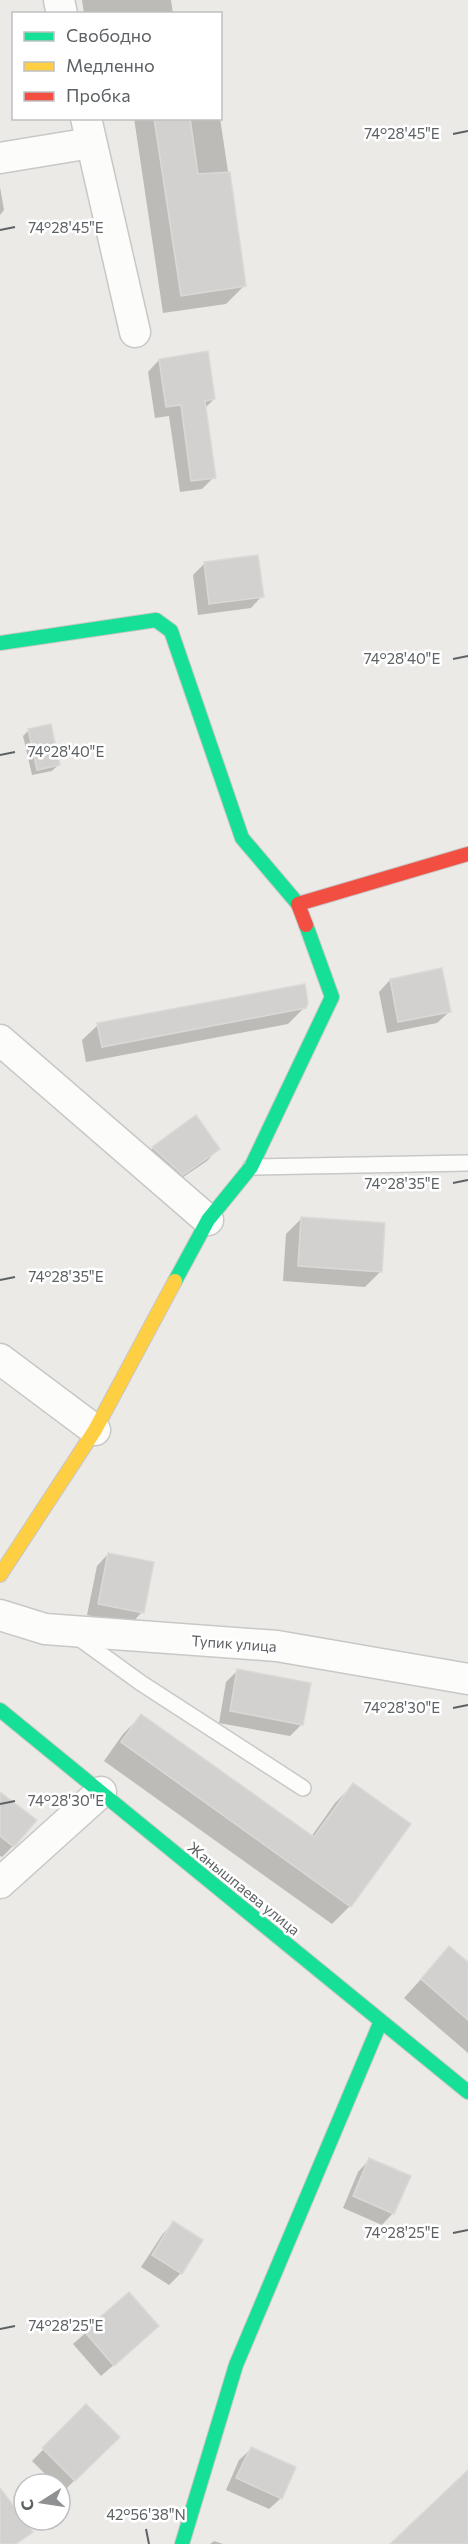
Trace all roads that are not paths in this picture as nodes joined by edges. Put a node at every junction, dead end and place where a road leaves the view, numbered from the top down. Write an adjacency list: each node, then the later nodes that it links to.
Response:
1 (89, 130): 2 (street); 3 (street)
2 (0, 158)
3 (135, 332)
4 (0, 643): 6 (street)
5 (468, 854): 6 (street)
6 (298, 904): 9 (street)
7 (0, 1040): 10 (street)
8 (468, 1163): 9 (lane)
9 (251, 1167): 10 (street)
10 (208, 1220): 12 (street)
11 (0, 1359): 12 (street)
12 (95, 1430): 13 (street)
13 (0, 1575)
14 (0, 1615): 15 (street, Тупик улица)
15 (70, 1631): 16 (street, Тупик улица); 18 (lane)
16 (468, 1679)
17 (0, 1710): 19 (street, Жанышпаева улица)
18 (303, 1788)
19 (101, 1792): 20 (street); 21 (street, Жанышпаева улица)
20 (0, 1883)
21 (381, 2021): 22 (street, Жанышпаева улица); 23 (street)
22 (468, 2092)
23 (182, 2544)

